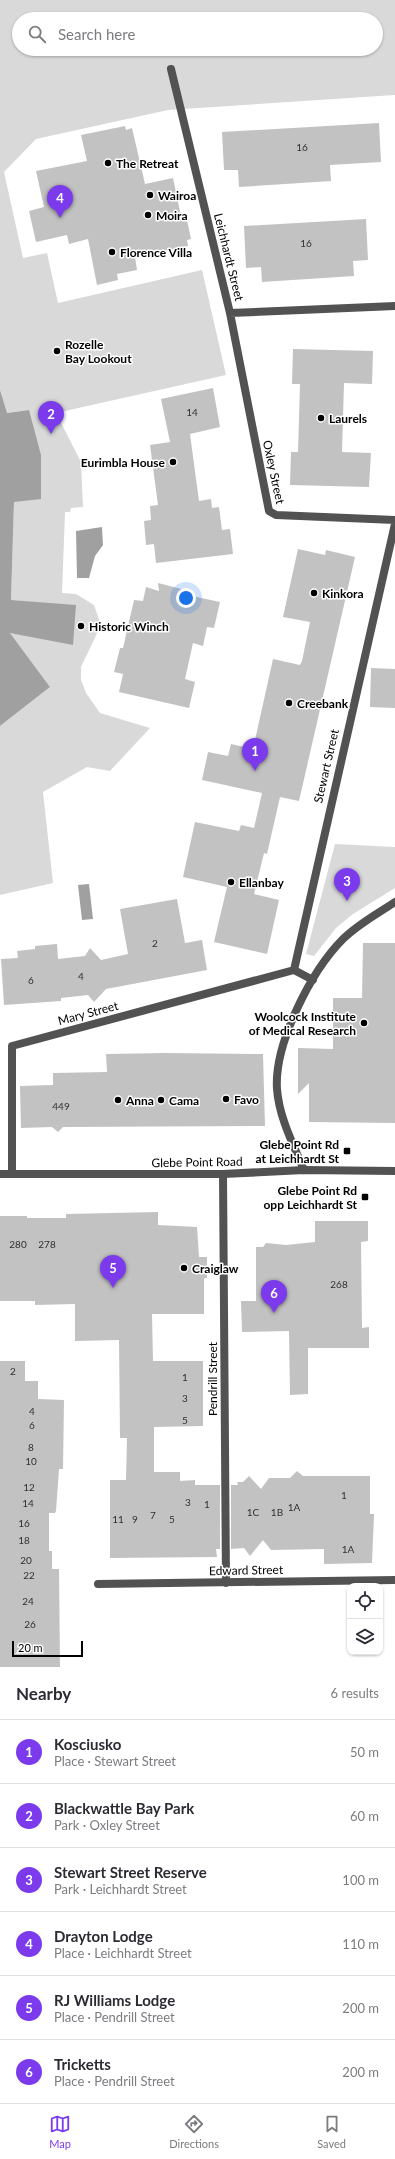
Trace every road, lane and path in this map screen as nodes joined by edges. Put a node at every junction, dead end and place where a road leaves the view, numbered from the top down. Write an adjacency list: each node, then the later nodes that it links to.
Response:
1 (171, 69): 3 (street, Leichhardt Street)
2 (395, 306): 3 (street, Leichhardt Street)
3 (230, 313): 4 (street, Oxley Street)
4 (395, 520)
5 (395, 524): 7 (street, Stewart Street)
6 (395, 902): 8 (street)
7 (294, 970): 8 (street); 12 (street, Mary Street)
8 (313, 980): 9 (street)
9 (304, 1170): 10 (street, Glebe Point Road); 13 (street, Glebe Point Road)
10 (395, 1171)
11 (0, 1174): 12 (street, Glebe Point Road)
12 (12, 1174): 13 (street, Glebe Point Road)
13 (223, 1174): 15 (street, Pendrill Street)
14 (395, 1580): 15 (street, Edward Street)
15 (226, 1583): 16 (street, Edward Street)
16 (98, 1584)

